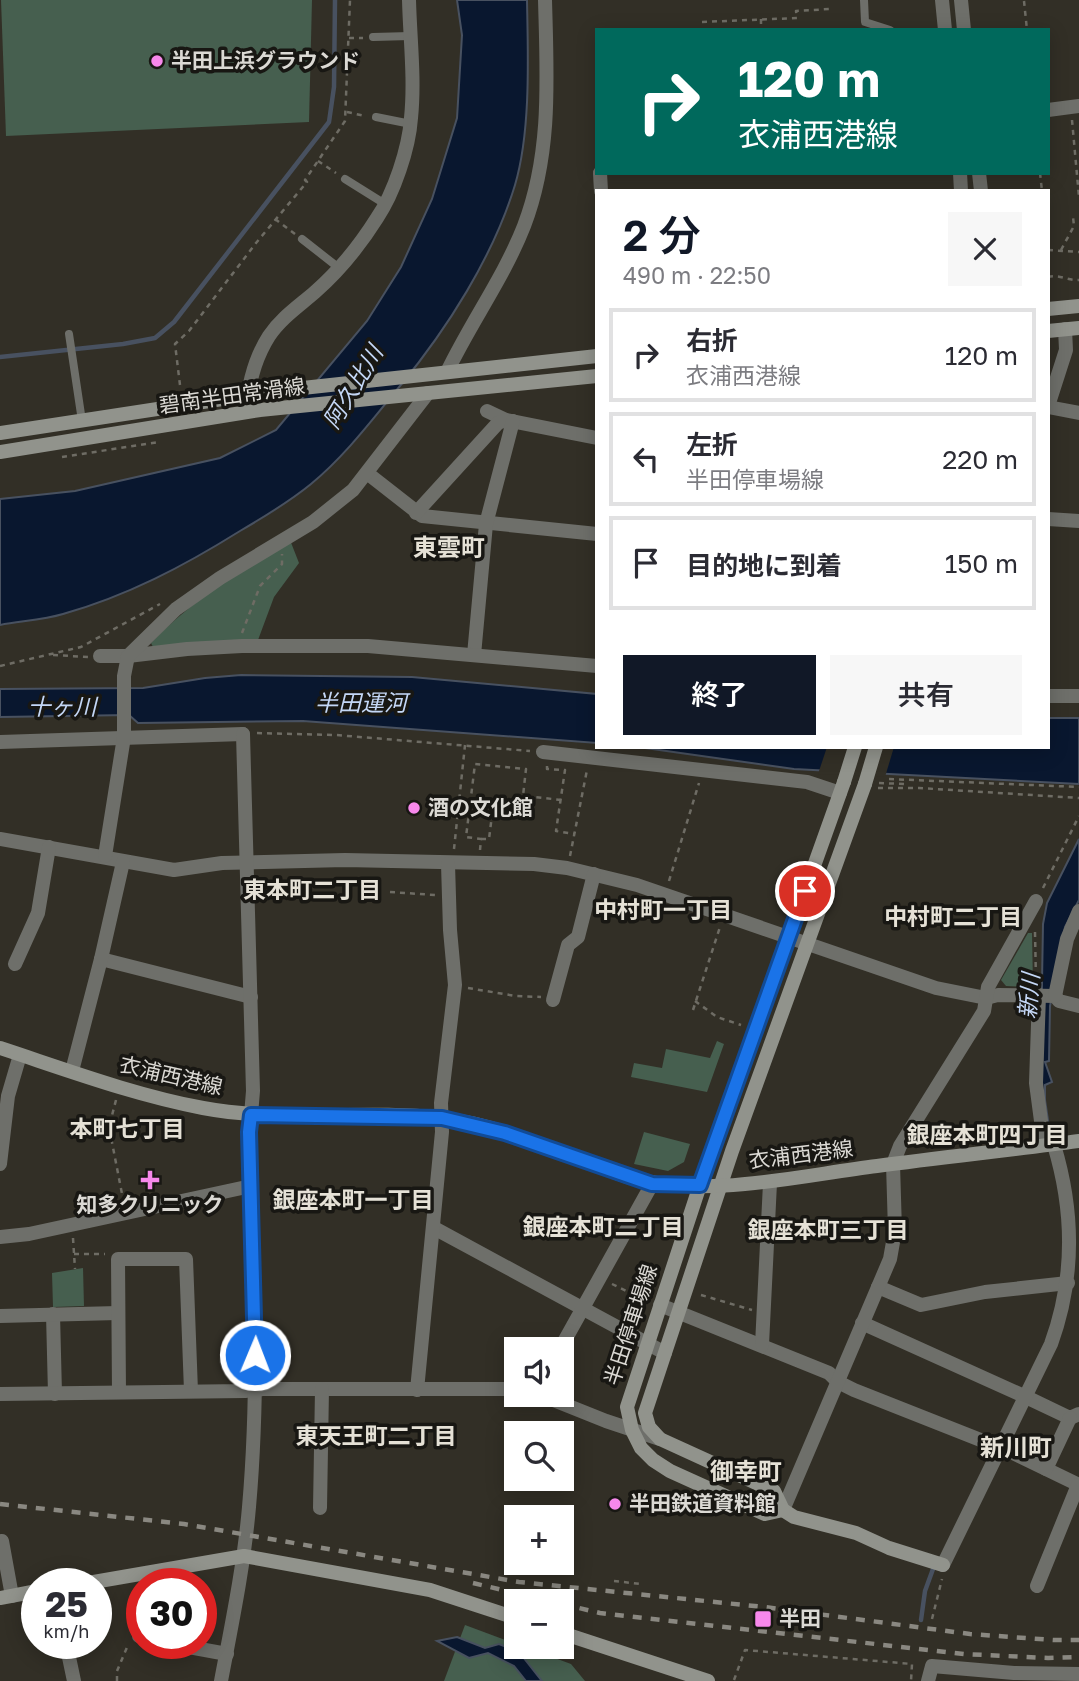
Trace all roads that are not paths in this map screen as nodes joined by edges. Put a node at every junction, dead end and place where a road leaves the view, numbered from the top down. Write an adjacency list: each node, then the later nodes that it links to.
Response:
1 (409, 0): 9 (street)
2 (545, 0): 25 (street)
3 (864, 0): 6 (lane)
4 (942, 0): 7 (street)
5 (961, 0): 8 (street)
6 (884, 28)
7 (945, 28)
8 (964, 28)
9 (410, 36): 10 (lane); 14 (street)
10 (373, 37)
11 (1050, 110): 12 (street)
12 (1076, 112)
13 (376, 117): 14 (lane)
14 (411, 124): 16 (street)
15 (345, 179): 16 (lane)
16 (385, 204): 18 (street)
17 (302, 239): 18 (lane)
18 (340, 268): 28 (street)
19 (1079, 306): 20 (main road)
20 (1050, 309)
21 (1072, 328): 22 (main road); 29 (street)
22 (1050, 331)
23 (69, 334): 35 (lane)
24 (595, 356): 25 (main road, 碧南半田常滑線)
25 (447, 372): 28 (main road, 碧南半田常滑線)
26 (595, 376): 27 (main road, 碧南半田常滑線)
27 (428, 393): 31 (main road, 碧南半田常滑線); 39 (street)
28 (247, 394): 31 (street); 35 (main road, 碧南半田常滑線)
29 (1050, 401)
30 (1050, 407): 33 (street)
31 (253, 411): 38 (main road, 碧南半田常滑線)
32 (487, 411): 34 (street)
33 (1079, 413)
34 (509, 420): 37 (street); 40 (street); 43 (street)
35 (82, 421): 36 (main road, 碧南半田常滑線)
36 (0, 433)
37 (595, 438)
38 (0, 452)
39 (367, 473): 40 (street); 47 (street)
40 (416, 513): 43 (street)
41 (1050, 519): 42 (street)
42 (1079, 521)
43 (486, 524): 44 (street); 45 (street)
44 (595, 534)
45 (474, 655): 47 (street); 48 (street)
46 (100, 656): 47 (street)
47 (128, 656): 51 (street)
48 (595, 666)
49 (1050, 696): 50 (street)
50 (1079, 696)
51 (124, 737): 52 (street); 59 (street); 61 (street)
52 (0, 742)
53 (854, 749): 56 (main road, 半田停車場線, bridge)
54 (876, 749): 67 (main road, 半田停車場線, bridge)
55 (546, 752): 56 (street)
56 (842, 788): 66 (main road, 半田停車場線)
57 (0, 839): 58 (street)
58 (50, 847): 59 (street); 69 (street)
59 (105, 856): 60 (street)
60 (123, 862): 61 (street); 68 (street)
61 (248, 862): 62 (street); 71 (street)
62 (450, 864): 63 (street); 79 (street)
63 (594, 874): 66 (street); 73 (street)
64 (1036, 901): 72 (street)
65 (1079, 911): 70 (street)
66 (789, 936): 67 (street); 86 (main road, 半田停車場線)
67 (808, 943): 72 (street); 87 (main road, 半田停車場線)
68 (101, 959): 71 (street); 77 (street)
69 (15, 964)
70 (1047, 996): 72 (street); 74 (street); 81 (street)
71 (251, 998): 78 (street)
72 (986, 998): 83 (street)
73 (553, 1000)
74 (1079, 1006)
75 (0, 1048): 76 (main road, 衣浦西港線)
76 (20, 1055): 77 (main road, 衣浦西港線); 82 (street)
77 (72, 1071): 78 (main road, 衣浦西港線)
78 (251, 1115): 79 (main road, 衣浦西港線); 88 (street)
79 (442, 1118): 85 (main road, 衣浦西港線); 89 (street)
80 (1079, 1141): 81 (main road, 衣浦西港線)
81 (1054, 1144): 83 (main road, 衣浦西港線); 91 (street)
82 (0, 1164)
83 (893, 1164): 84 (main road, 衣浦西港線); 93 (street)
84 (770, 1183): 87 (main road, 衣浦西港線); 103 (street)
85 (652, 1184): 86 (main road, 衣浦西港線); 95 (street)
86 (700, 1185): 87 (main road, 衣浦西港線); 94 (main road, 半田停車場線)
87 (721, 1185): 96 (main road, 半田停車場線)
88 (251, 1186): 90 (street); 107 (street)
89 (434, 1228): 95 (street); 109 (street)
90 (0, 1237)
91 (1074, 1251): 92 (street)
92 (1068, 1283): 93 (street); 114 (street)
93 (878, 1287): 100 (street)
94 (653, 1302): 96 (street); 102 (main road, 半田停車場線)
95 (583, 1309): 101 (street); 102 (street)
96 (678, 1312): 103 (street); 104 (main road, 半田停車場線)
97 (118, 1313): 98 (street); 110 (street); 111 (street)
98 (53, 1314): 99 (street); 113 (street)
99 (0, 1315)
100 (862, 1323): 105 (street); 114 (street)
101 (567, 1337)
102 (647, 1344): 104 (street); 117 (main road, 半田停車場線)
103 (761, 1345): 105 (street)
104 (665, 1353): 118 (main road, 半田停車場線)
105 (838, 1382): 119 (street); 123 (street)
106 (504, 1389): 109 (street)
107 (254, 1390): 108 (street); 110 (street); 125 (street)
108 (321, 1390): 109 (street); 122 (street)
109 (417, 1390)
110 (191, 1391): 111 (street)
111 (119, 1392): 113 (street)
112 (0, 1394): 113 (street)
113 (55, 1394)
114 (1026, 1397): 116 (street); 119 (street)
115 (572, 1407): 117 (street)
116 (1074, 1416): 120 (street)
117 (632, 1430): 118 (street); 123 (main road)
118 (660, 1439): 123 (main road)
119 (1000, 1447): 120 (street); 126 (street)
120 (1045, 1469): 121 (street)
121 (1079, 1485): 128 (street)
122 (320, 1508)
123 (783, 1510): 126 (main road)
124 (2, 1541): 129 (street)
125 (244, 1556): 127 (main road); 130 (main road); 133 (street)
126 (943, 1565)
127 (112, 1579)
128 (1037, 1586)
129 (6, 1597)
130 (504, 1614)
131 (574, 1637): 138 (main road)
132 (217, 1652): 133 (street)
133 (227, 1654): 137 (street)
134 (70, 1659): 136 (street)
135 (1079, 1674): 139 (street)
136 (75, 1681)
137 (222, 1681)
138 (708, 1681)
139 (928, 1681)

